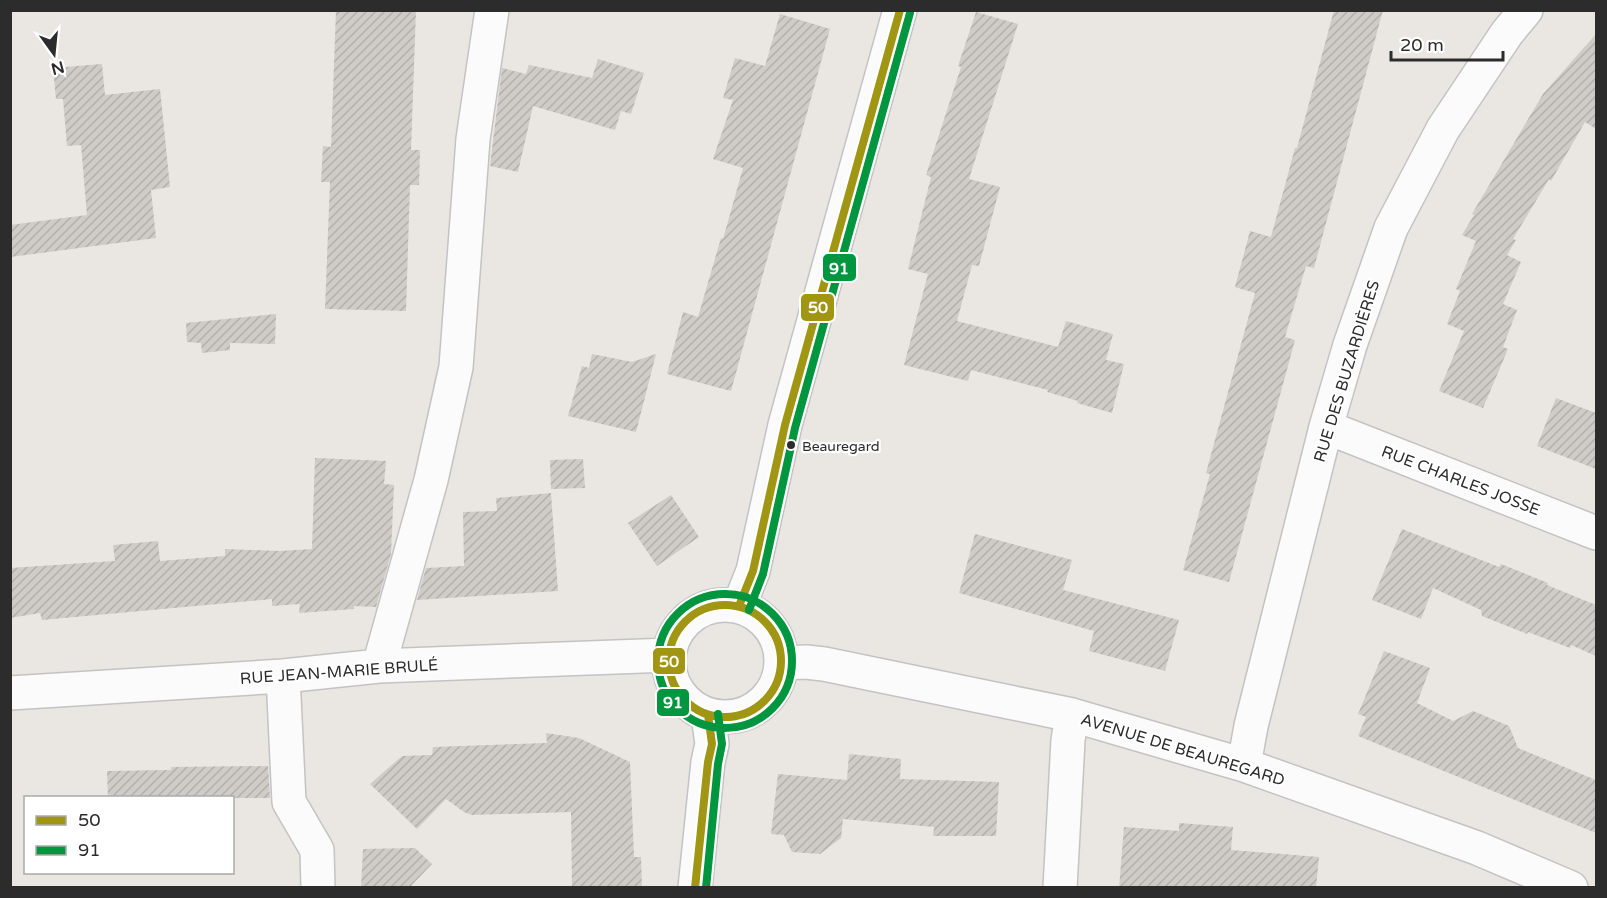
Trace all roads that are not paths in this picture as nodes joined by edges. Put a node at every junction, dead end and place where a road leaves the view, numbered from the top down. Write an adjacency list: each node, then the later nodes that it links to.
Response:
1 (492, 10): 9 (street)
2 (900, 10): 6 (street)
3 (1526, 10): 4 (street, RUE DES BUZARDIÈRES)
4 (1326, 427): 5 (street, RUE CHARLES JOSSE); 14 (street, RUE DES BUZARDIÈRES)
5 (1596, 533)
6 (739, 606): 7 (street); 8 (street)
7 (669, 655): 9 (street, RUE JEAN-MARIE BRULÉ); 12 (street)
8 (782, 663): 12 (street); 13 (street, AVENUE DE BEAUREGARD)
9 (379, 666): 10 (street, RUE JEAN-MARIE BRULÉ)
10 (284, 676): 11 (street, RUE JEAN-MARIE BRULÉ); 15 (street)
11 (10, 693)
12 (708, 715): 16 (street)
13 (1072, 715): 14 (street, AVENUE DE BEAUREGARD); 17 (street)
14 (1244, 765): 18 (street, AVENUE DE BEAUREGARD)
15 (318, 888)
16 (695, 888)
17 (1060, 888)
18 (1571, 888)

